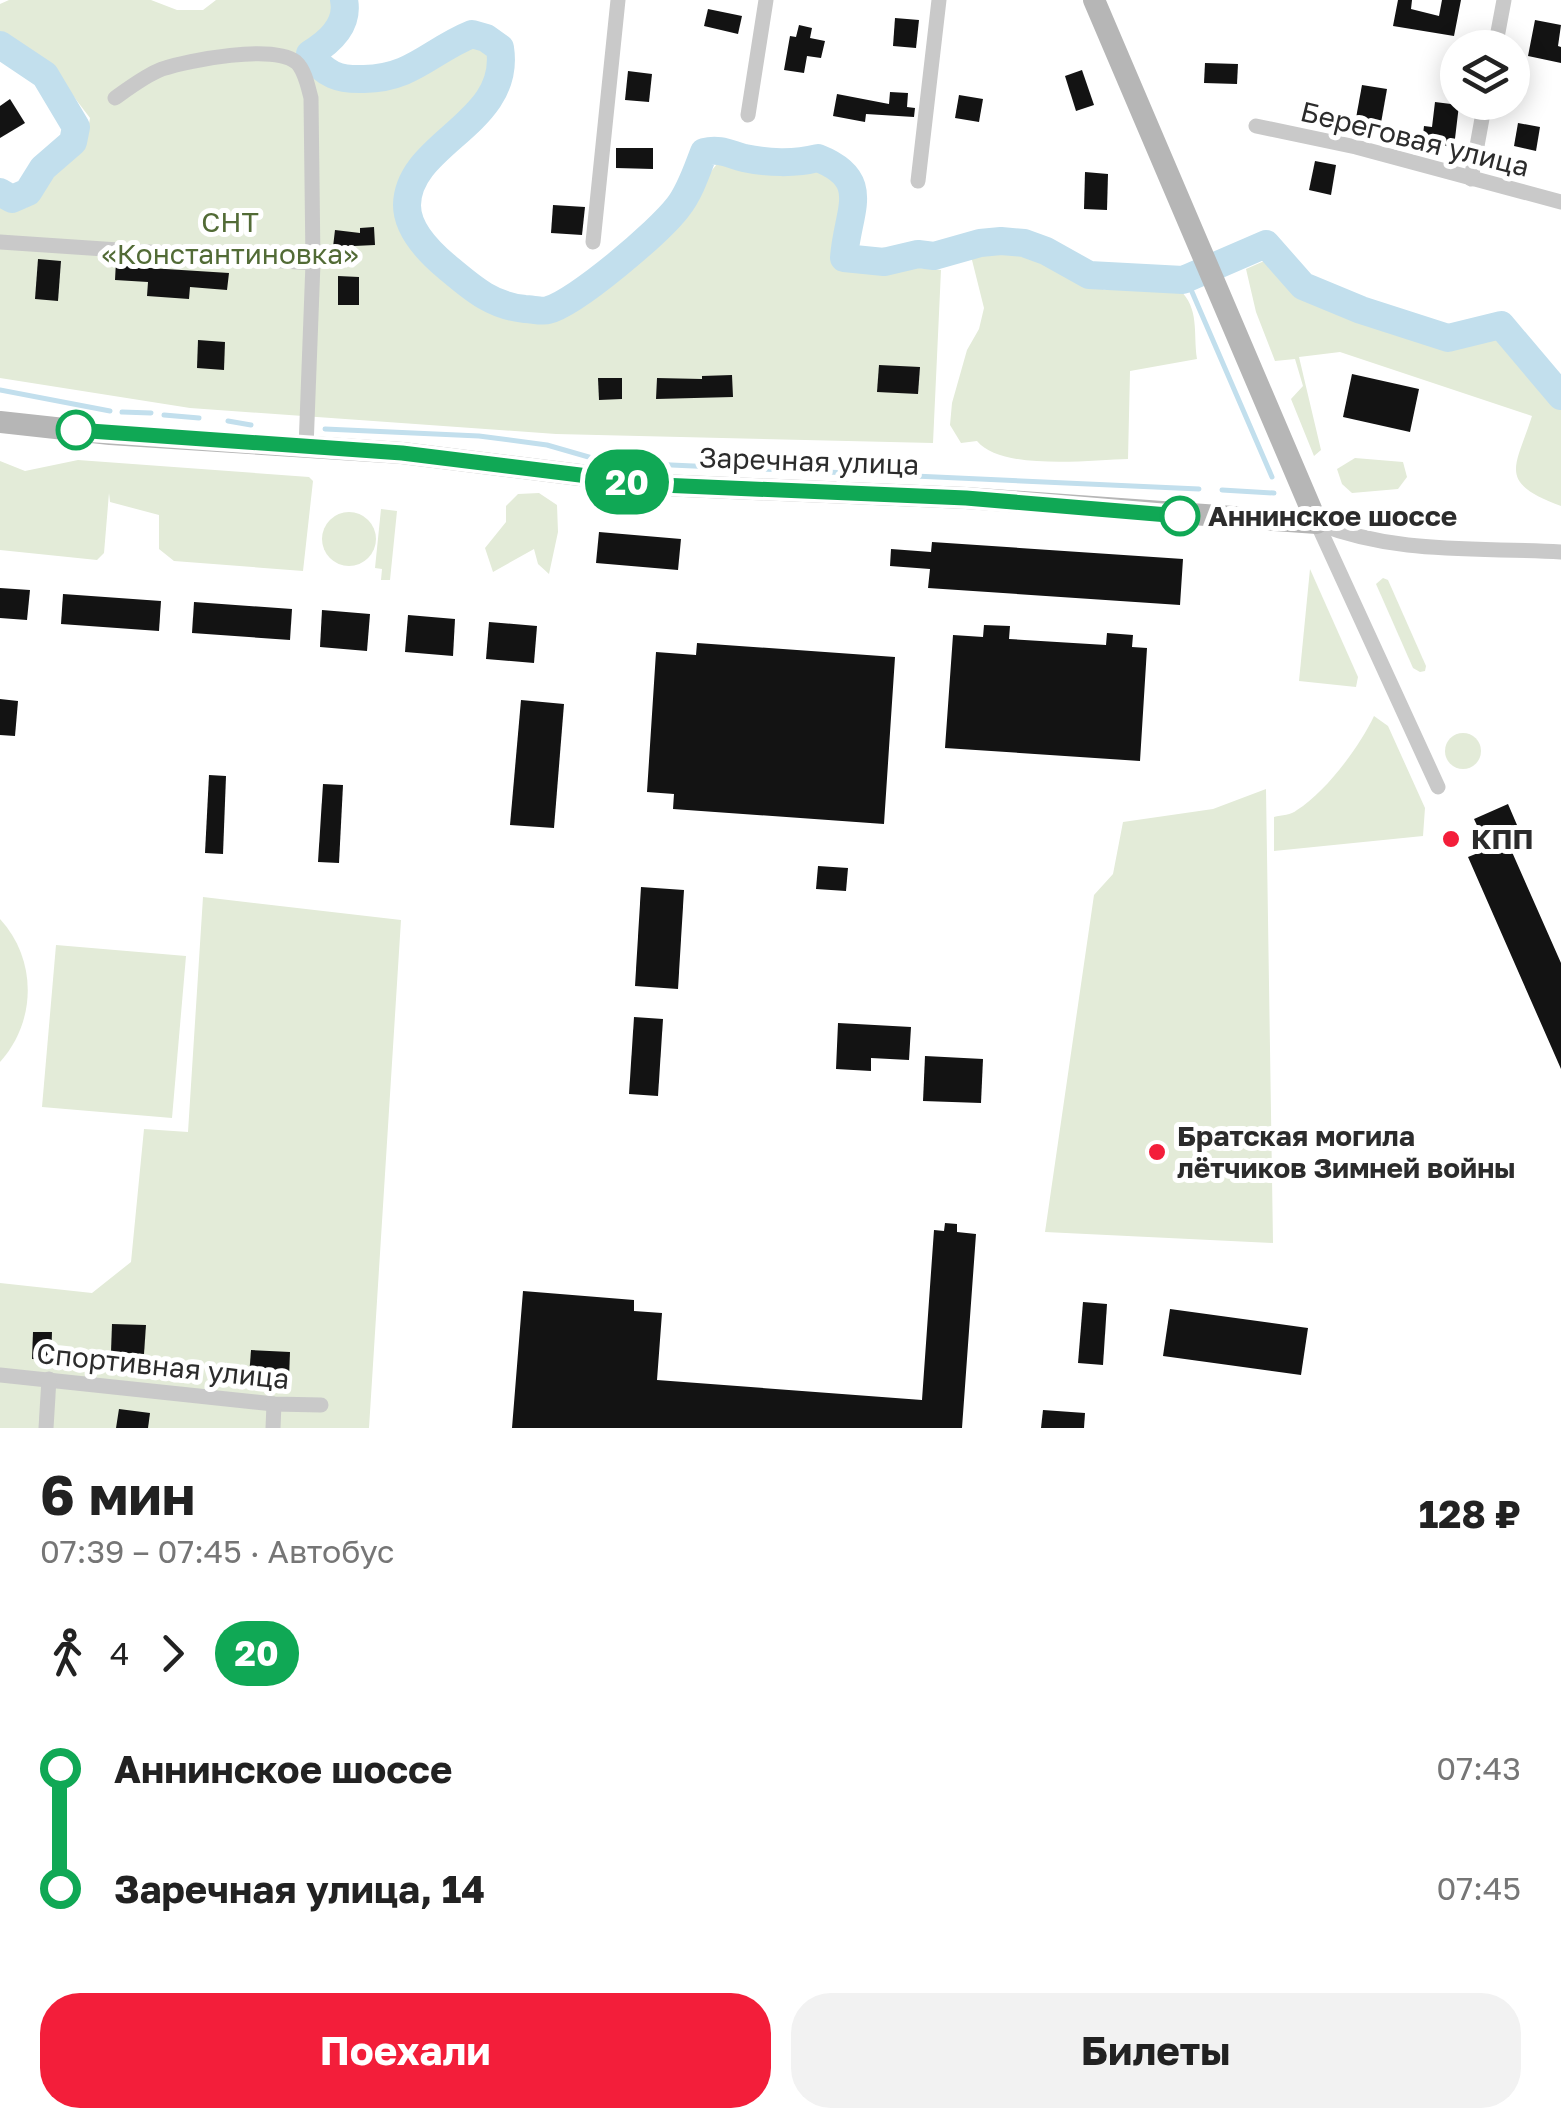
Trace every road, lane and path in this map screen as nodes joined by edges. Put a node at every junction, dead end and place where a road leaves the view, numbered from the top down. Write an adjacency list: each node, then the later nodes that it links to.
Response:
1 (618, 0): 15 (street)
2 (766, 0): 8 (street)
3 (939, 0): 12 (street)
4 (1094, 0): 19 (street)
5 (1504, 0): 6 (street)
6 (1498, 30)
7 (114, 98): 16 (street)
8 (748, 115)
9 (1482, 120): 11 (street)
10 (1256, 126): 11 (street, Береговая улица)
11 (1471, 179): 13 (street, Береговая улица)
12 (918, 182)
13 (1561, 202)
14 (0, 242): 16 (street)
15 (593, 242)
16 (312, 263): 18 (street)
17 (0, 422): 18 (street, Заречная улица)
18 (306, 448): 19 (street, Заречная улица)
19 (1317, 523): 20 (street); 21 (street)
20 (1561, 552)
21 (1438, 787)
22 (0, 1375): 23 (street, Спортивная улица)
23 (49, 1379): 24 (street, Спортивная улица); 26 (street)
24 (274, 1404): 25 (street, Спортивная улица); 27 (street)
25 (320, 1405)
26 (46, 1428)
27 (272, 1428)

